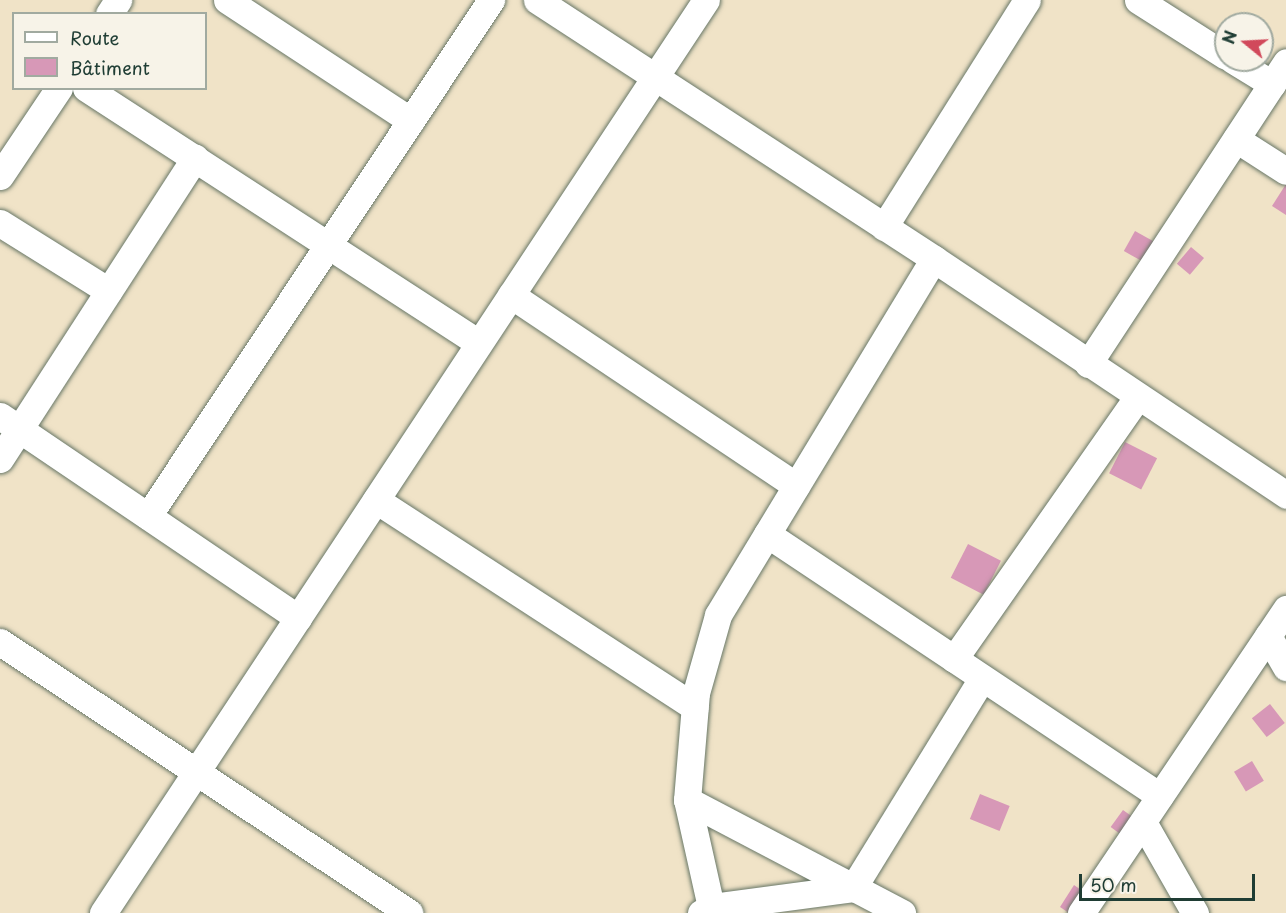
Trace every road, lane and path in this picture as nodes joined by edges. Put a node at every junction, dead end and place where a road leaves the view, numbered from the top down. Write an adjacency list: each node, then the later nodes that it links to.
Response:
1 (227, 0): 12 (street)
2 (491, 0): 12 (street)
3 (537, 0): 9 (street)
4 (706, 0): 9 (street)
5 (1028, 0): 18 (street)
6 (1138, 0): 7 (street)
7 (1214, 48)
8 (1279, 73): 13 (street)
9 (654, 79): 18 (street); 22 (street)
10 (58, 90): 16 (street)
11 (89, 90): 14 (street)
12 (411, 121): 19 (street)
13 (1236, 139): 15 (street); 24 (street)
14 (195, 158): 19 (street); 21 (street)
15 (1286, 171)
16 (0, 176)
17 (0, 223): 21 (street)
18 (884, 227): 20 (street)
19 (327, 244): 23 (street); 31 (street)
20 (934, 259): 24 (street); 28 (street)
21 (109, 291): 26 (street)
22 (511, 295): 23 (street); 28 (street)
23 (479, 343): 30 (street)
24 (1088, 364): 25 (street)
25 (1137, 398): 29 (street); 37 (street)
26 (10, 423): 27 (street); 31 (street)
27 (0, 459)
28 (796, 486): 32 (street)
29 (1286, 495)
30 (376, 500): 34 (street); 40 (street)
31 (148, 516): 34 (street)
32 (767, 534): 37 (street); 40 (street)
33 (1286, 609): 35 (street)
34 (298, 618): 41 (street)
35 (1268, 636): 38 (street); 42 (street)
36 (0, 642): 41 (street)
37 (954, 659): 39 (street)
38 (1286, 667)
39 (982, 678): 42 (street); 45 (street)
40 (695, 707): 43 (street)
41 (195, 774): 47 (street); 48 (street)
42 (1160, 796): 44 (street)
43 (687, 800): 45 (street); 46 (street)
44 (1143, 822): 50 (street); 51 (street)
45 (853, 888): 46 (street); 49 (street)
46 (706, 910)
47 (103, 913)
48 (410, 913)
49 (902, 913)
50 (1081, 913)
51 (1195, 913)

